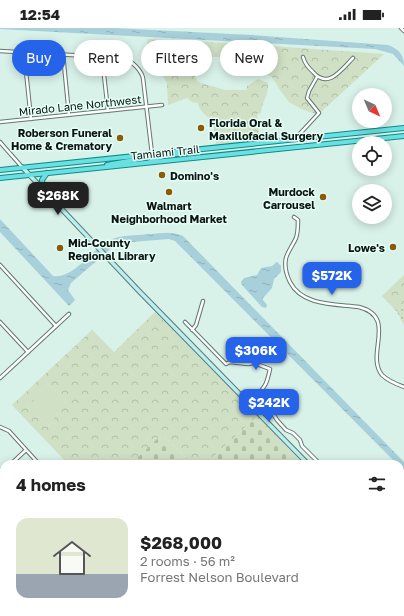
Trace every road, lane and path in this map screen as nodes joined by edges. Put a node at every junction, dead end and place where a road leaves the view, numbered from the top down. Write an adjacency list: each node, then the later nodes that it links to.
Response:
1 (401, 28): 2 (street)
2 (404, 31)
3 (0, 51): 4 (street)
4 (12, 52)
5 (303, 57): 11 (street)
6 (353, 58): 11 (street)
7 (133, 63): 13 (street)
8 (26, 76): 16 (street)
9 (65, 76): 15 (street)
10 (104, 76): 14 (street)
11 (317, 77): 23 (street)
12 (162, 105): 13 (street, Mirado Lane Northwest)
13 (146, 107): 14 (street, Mirado Lane Northwest); 27 (street)
14 (108, 111): 15 (street, Mirado Lane Northwest)
15 (69, 114): 16 (street, Mirado Lane Northwest)
16 (30, 118): 17 (street, Mirado Lane Northwest)
17 (0, 122)
18 (404, 128): 19 (main road, Tamiami Trail)
19 (382, 130): 20 (main road); 23 (main road, Tamiami Trail)
20 (382, 136)
21 (404, 136): 22 (main road, Tamiami Trail)
22 (392, 137)
23 (295, 139): 26 (main road, Tamiami Trail)
24 (352, 141): 28 (main road, Tamiami Trail)
25 (0, 142): 29 (street)
26 (204, 148): 27 (main road, Tamiami Trail); 28 (main road)
27 (152, 154): 29 (main road, Tamiami Trail); 30 (main road)
28 (150, 162): 30 (main road, Tamiami Trail)
29 (22, 167): 31 (main road, Tamiami Trail); 33 (street)
30 (91, 168): 32 (main road, Tamiami Trail)
31 (0, 170)
32 (47, 173): 33 (main road, Tamiami Trail); 35 (main road)
33 (30, 175): 34 (main road, Tamiami Trail); 35 (street)
34 (0, 178)
35 (43, 189): 51 (street)
36 (294, 217): 46 (street)
37 (0, 265): 42 (street)
38 (203, 301): 43 (street)
39 (69, 314): 42 (street)
40 (0, 322): 44 (street)
41 (185, 322): 43 (street)
42 (56, 326): 44 (street)
43 (192, 330): 52 (street)
44 (28, 352): 45 (street)
45 (0, 378)
46 (404, 387)
47 (0, 427): 48 (street)
48 (26, 450): 49 (street); 50 (street)
49 (15, 460)
50 (35, 460)
51 (304, 460)
52 (316, 460)

